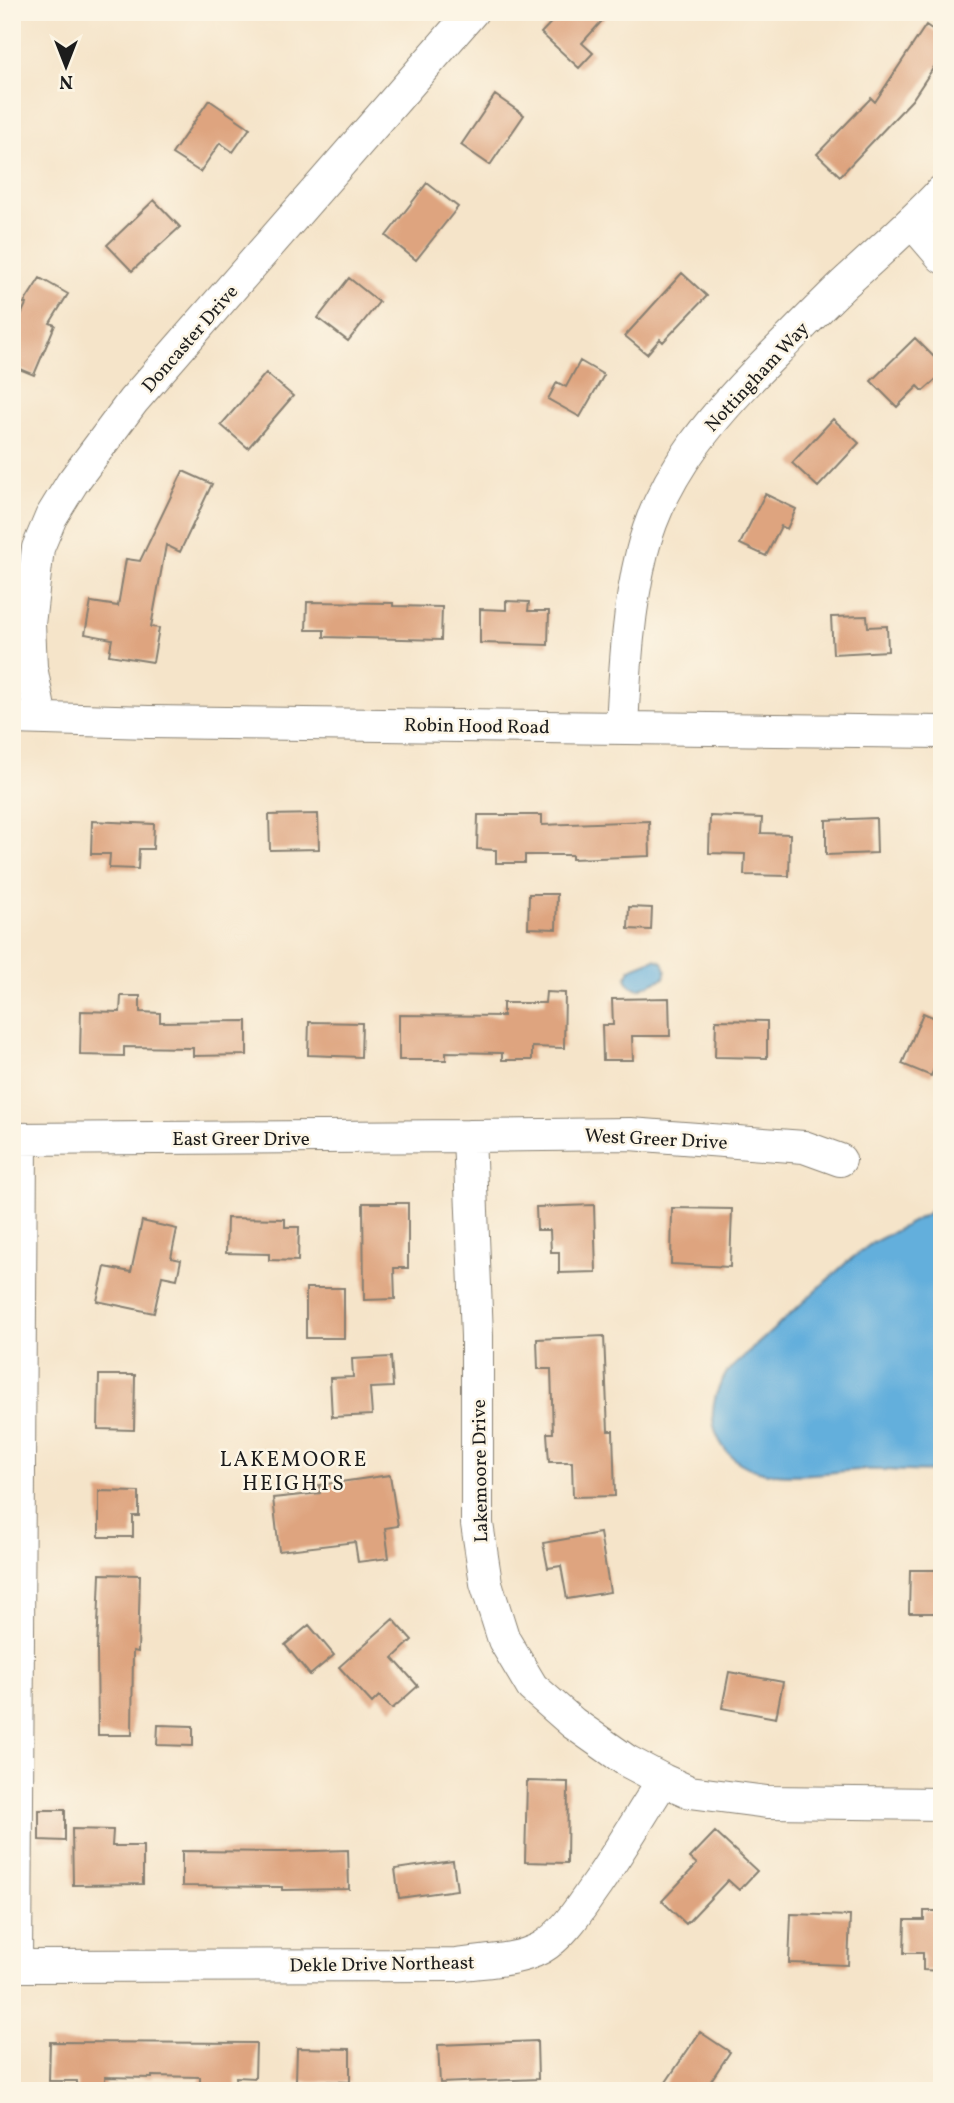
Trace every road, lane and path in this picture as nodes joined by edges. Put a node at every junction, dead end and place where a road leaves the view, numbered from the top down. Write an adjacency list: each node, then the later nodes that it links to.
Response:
1 (472, 12): 5 (street, Doncaster Drive)
2 (941, 192): 3 (street, Nottingham Way)
3 (912, 222): 4 (street); 6 (street, Nottingham Way)
4 (942, 257)
5 (27, 719): 6 (street, Robin Hood Road)
6 (622, 727): 7 (street, Robin Hood Road)
7 (942, 732)
8 (469, 1136): 9 (street, East Greer Drive); 10 (street, West Greer Drive); 11 (street, Lakemoore Drive)
9 (17, 1139): 13 (street)
10 (840, 1160)
11 (663, 1780): 12 (street, Lakemoore Drive); 13 (street, Dekle Drive Northeast)
12 (942, 1804)
13 (14, 1966)

